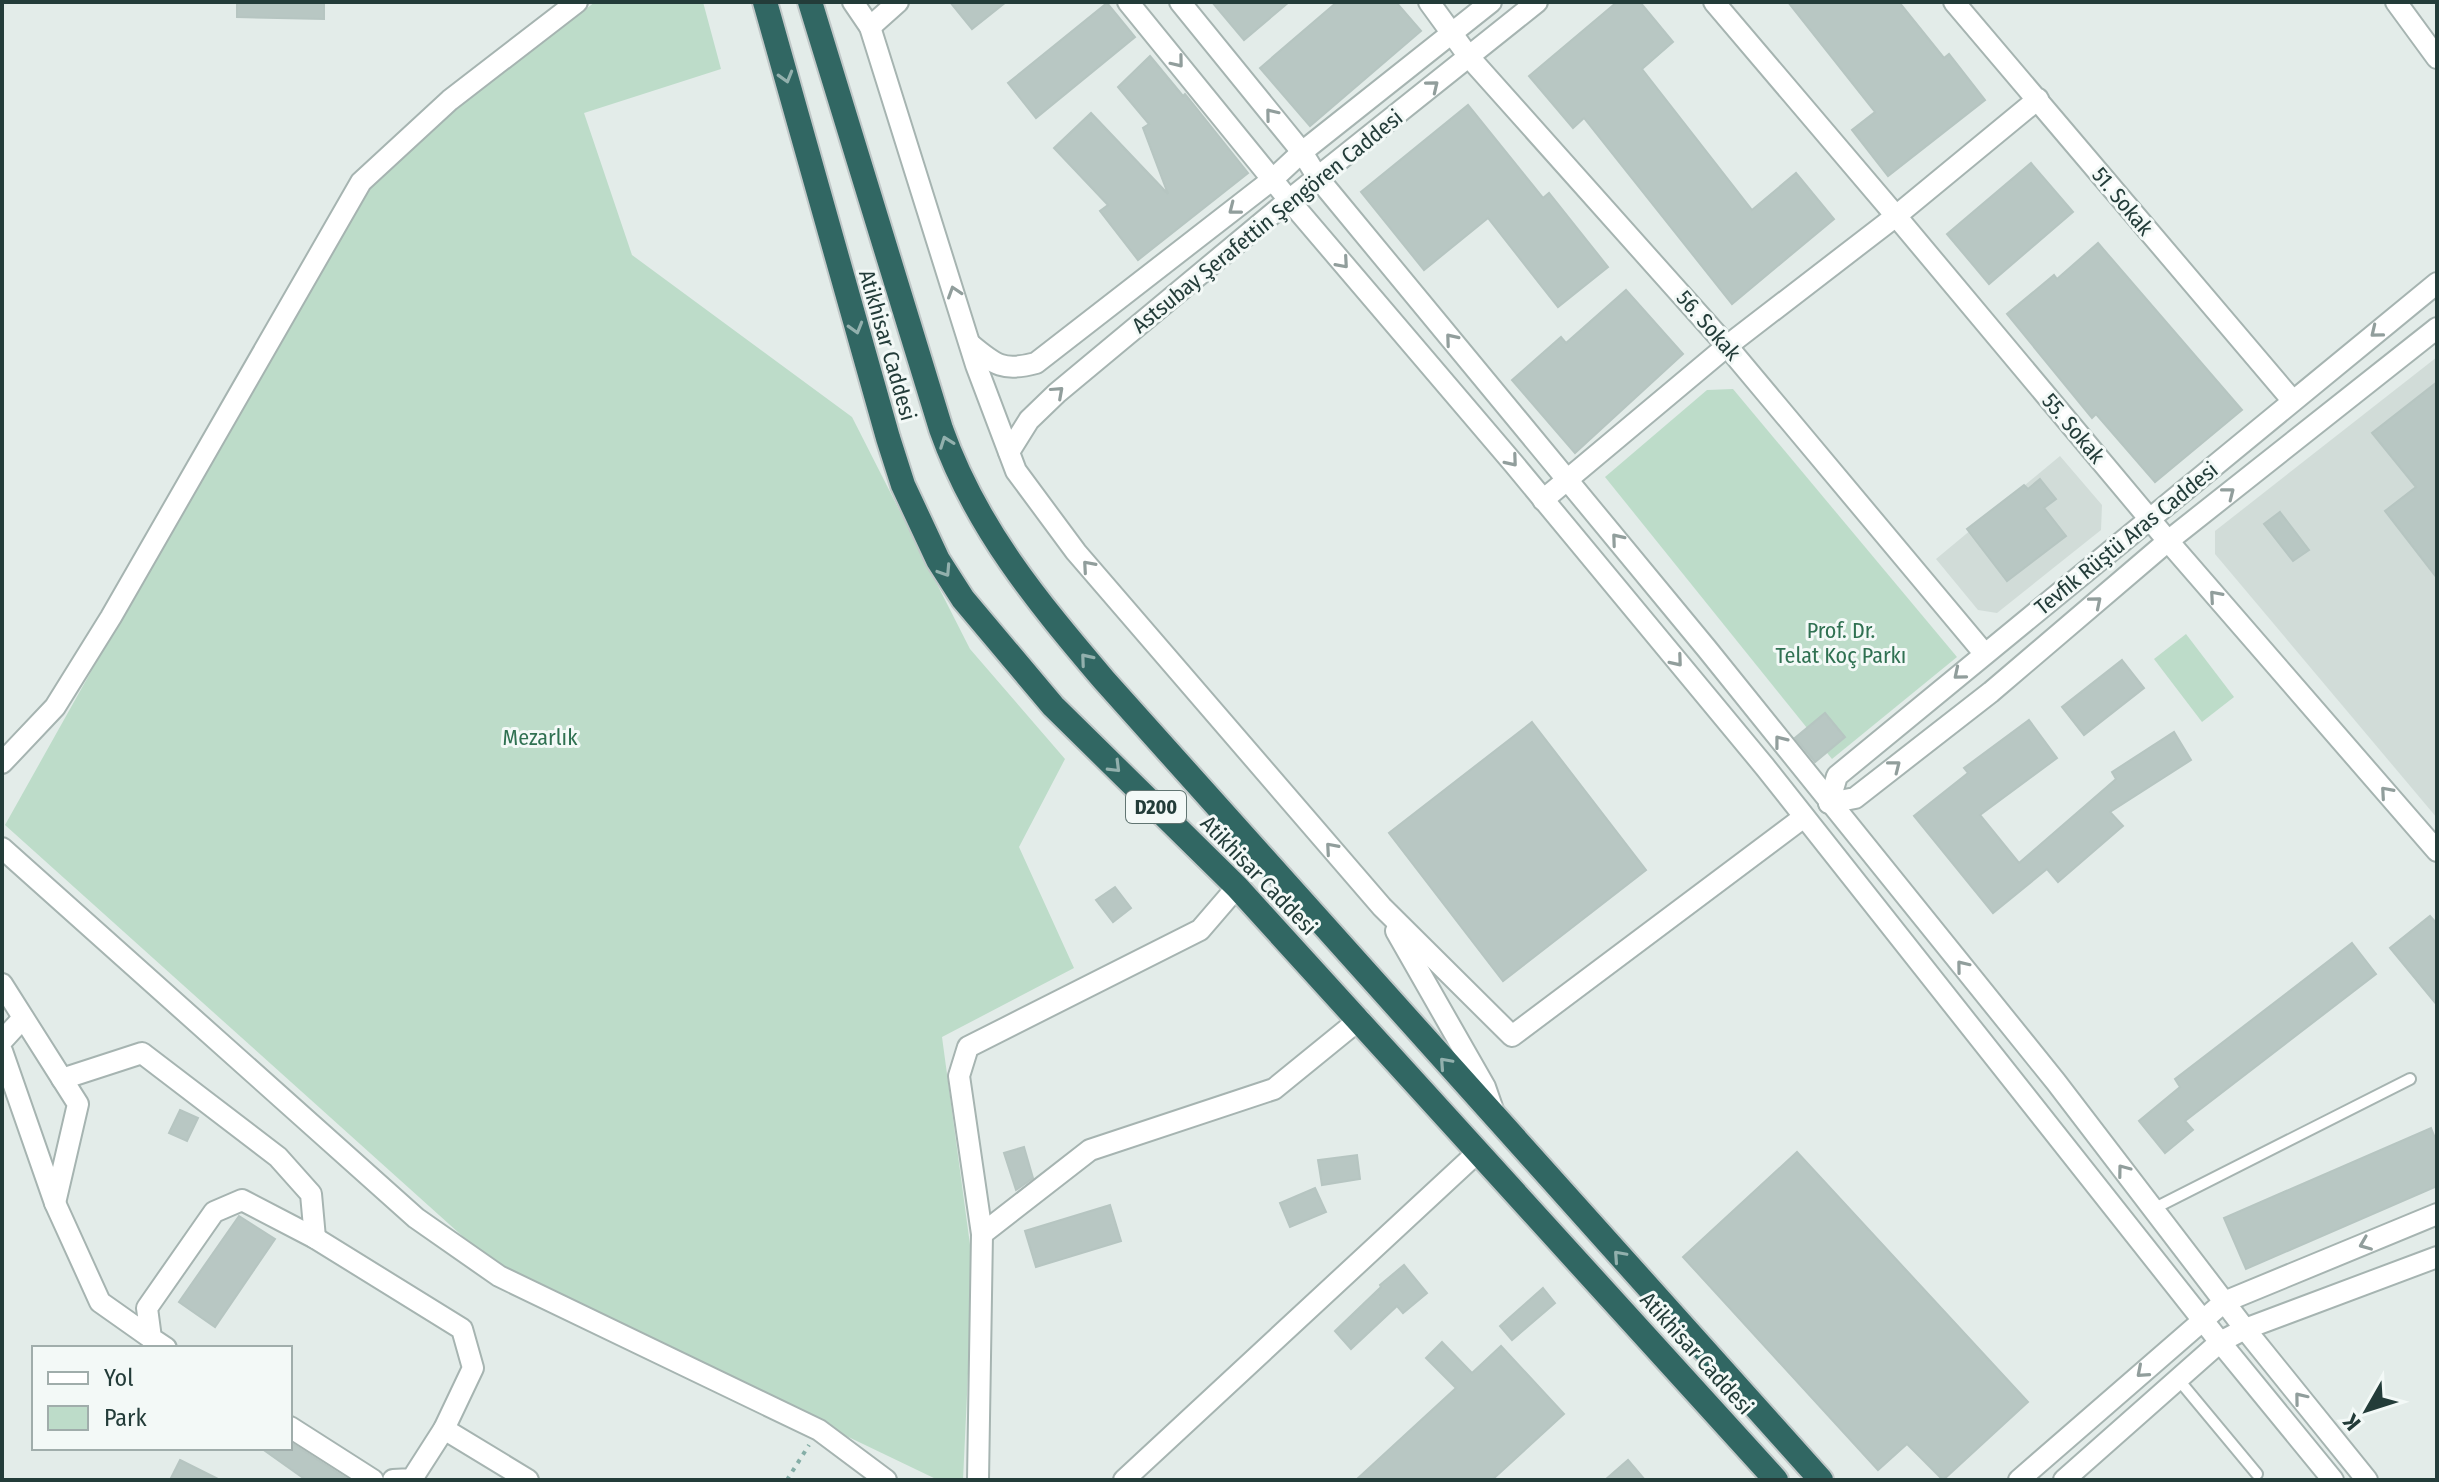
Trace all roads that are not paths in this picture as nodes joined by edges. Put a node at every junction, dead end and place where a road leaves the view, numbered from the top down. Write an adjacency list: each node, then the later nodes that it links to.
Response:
1 (577, 2): 35 (street)
2 (765, 2): 40 (highway, Atikhisar Caddesi / D200, one-way to 40)
3 (810, 2): 49 (highway, Atikhisar Caddesi / D200, one-way to 3)
4 (853, 2): 14 (street)
5 (1128, 2): 21 (street, one-way to 21)
6 (1180, 2): 19 (street, one-way to 6)
7 (1429, 2): 15 (street, 56. Sokak)
8 (1491, 2): 15 (street, Astsubay Şerafettin Şengören Caddesi)
9 (1537, 2): 16 (street, Astsubay Şerafettin Şengören Caddesi)
10 (1714, 2): 23 (street, 55. Sokak)
11 (1954, 2): 18 (street, 51. Sokak)
12 (2396, 2): 17 (street)
13 (892, 5): 14 (street)
14 (870, 27): 26 (street, one-way to 14)
15 (1454, 33): 16 (street, 56. Sokak); 19 (street, Astsubay Şerafettin Şengören Caddesi)
16 (1469, 57): 20 (street, Astsubay Şerafettin Şengören Caddesi, one-way to 16); 27 (street, 56. Sokak)
17 (2437, 58)
18 (2038, 99): 23 (street); 28 (street, 51. Sokak)
19 (1302, 152): 20 (street); 21 (street, Astsubay Şerafettin Şengören Caddesi)
20 (1318, 178): 22 (street, Astsubay Şerafettin Şengören Caddesi); 30 (street, one-way to 20)
21 (1273, 179): 22 (street); 26 (street, Astsubay Şerafettin Şengören Caddesi, one-way to 26)
22 (1289, 200): 29 (street, Astsubay Şerafettin Şengören Caddesi, one-way to 22); 31 (street, one-way to 31)
23 (1896, 216): 27 (street); 32 (street, 55. Sokak)
24 (2437, 283): 28 (street, Tevfik Rüştü Aras Caddesi, one-way to 28)
25 (2437, 328): 33 (street, Tevfik Rüştü Aras Caddesi, one-way to 25)
26 (970, 343): 29 (street)
27 (1727, 346): 30 (street); 34 (street, 56. Sokak)
28 (2292, 400): 32 (street, Tevfik Rüştü Aras Caddesi)
29 (1009, 452): 41 (street, one-way to 29)
30 (1567, 479): 31 (street); 36 (street, one-way to 30)
31 (1543, 500): 37 (street, one-way to 37)
32 (2151, 520): 33 (street, 55. Sokak); 34 (street, Tevfik Rüştü Aras Caddesi)
33 (2168, 541): 36 (street, Tevfik Rüştü Aras Caddesi, one-way to 33); 39 (street, 55. Sokak, one-way to 33)
34 (1984, 653): 36 (street, Tevfik Rüştü Aras Caddesi, one-way to 36)
35 (2, 763)
36 (1829, 803): 52 (street, one-way to 36)
37 (1804, 817): 41 (street); 58 (street)
38 (2, 848): 70 (street)
39 (2437, 851)
40 (1237, 887): 44 (highway, Atikhisar Caddesi / D200); 54 (street)
41 (1382, 907): 49 (street)
42 (2, 984): 43 (street)
43 (23, 1018): 45 (street); 47 (street)
44 (1360, 1019): 50 (highway, Atikhisar Caddesi / D200); 54 (street)
45 (2, 1041)
46 (2, 1051): 51 (street)
47 (62, 1079): 51 (street); 55 (street)
48 (2410, 1079): 52 (lane)
49 (1498, 1122): 75 (highway, Atikhisar Caddesi / D200, one-way to 49)
50 (1479, 1151): 63 (highway, Atikhisar Caddesi / D200); 72 (street)
51 (55, 1203): 61 (street)
52 (2153, 1209): 57 (street)
53 (2437, 1214): 57 (street, one-way to 57)
54 (982, 1234): 71 (street)
55 (315, 1238): 61 (street); 65 (street)
56 (2437, 1257): 59 (street)
57 (2224, 1302): 58 (street); 59 (street)
58 (2202, 1319): 60 (street); 76 (street, one-way to 76)
59 (2245, 1329): 60 (street); 79 (street, one-way to 59)
60 (2220, 1342): 62 (street); 78 (street)
61 (159, 1343)
62 (2178, 1379): 66 (lane); 77 (street)
63 (1714, 1411): 73 (highway); 74 (highway, Atikhisar Caddesi / D200)
64 (292, 1428): 67 (street)
65 (444, 1429): 68 (street); 69 (street)
66 (2257, 1474)
67 (373, 1480)
68 (393, 1480)
69 (528, 1480)
70 (886, 1480)
71 (978, 1480)
72 (1124, 1480)
73 (1762, 1480)
74 (1776, 1480)
75 (1821, 1480)
76 (2019, 1480)
77 (2064, 1480)
78 (2333, 1480)
79 (2367, 1480)

